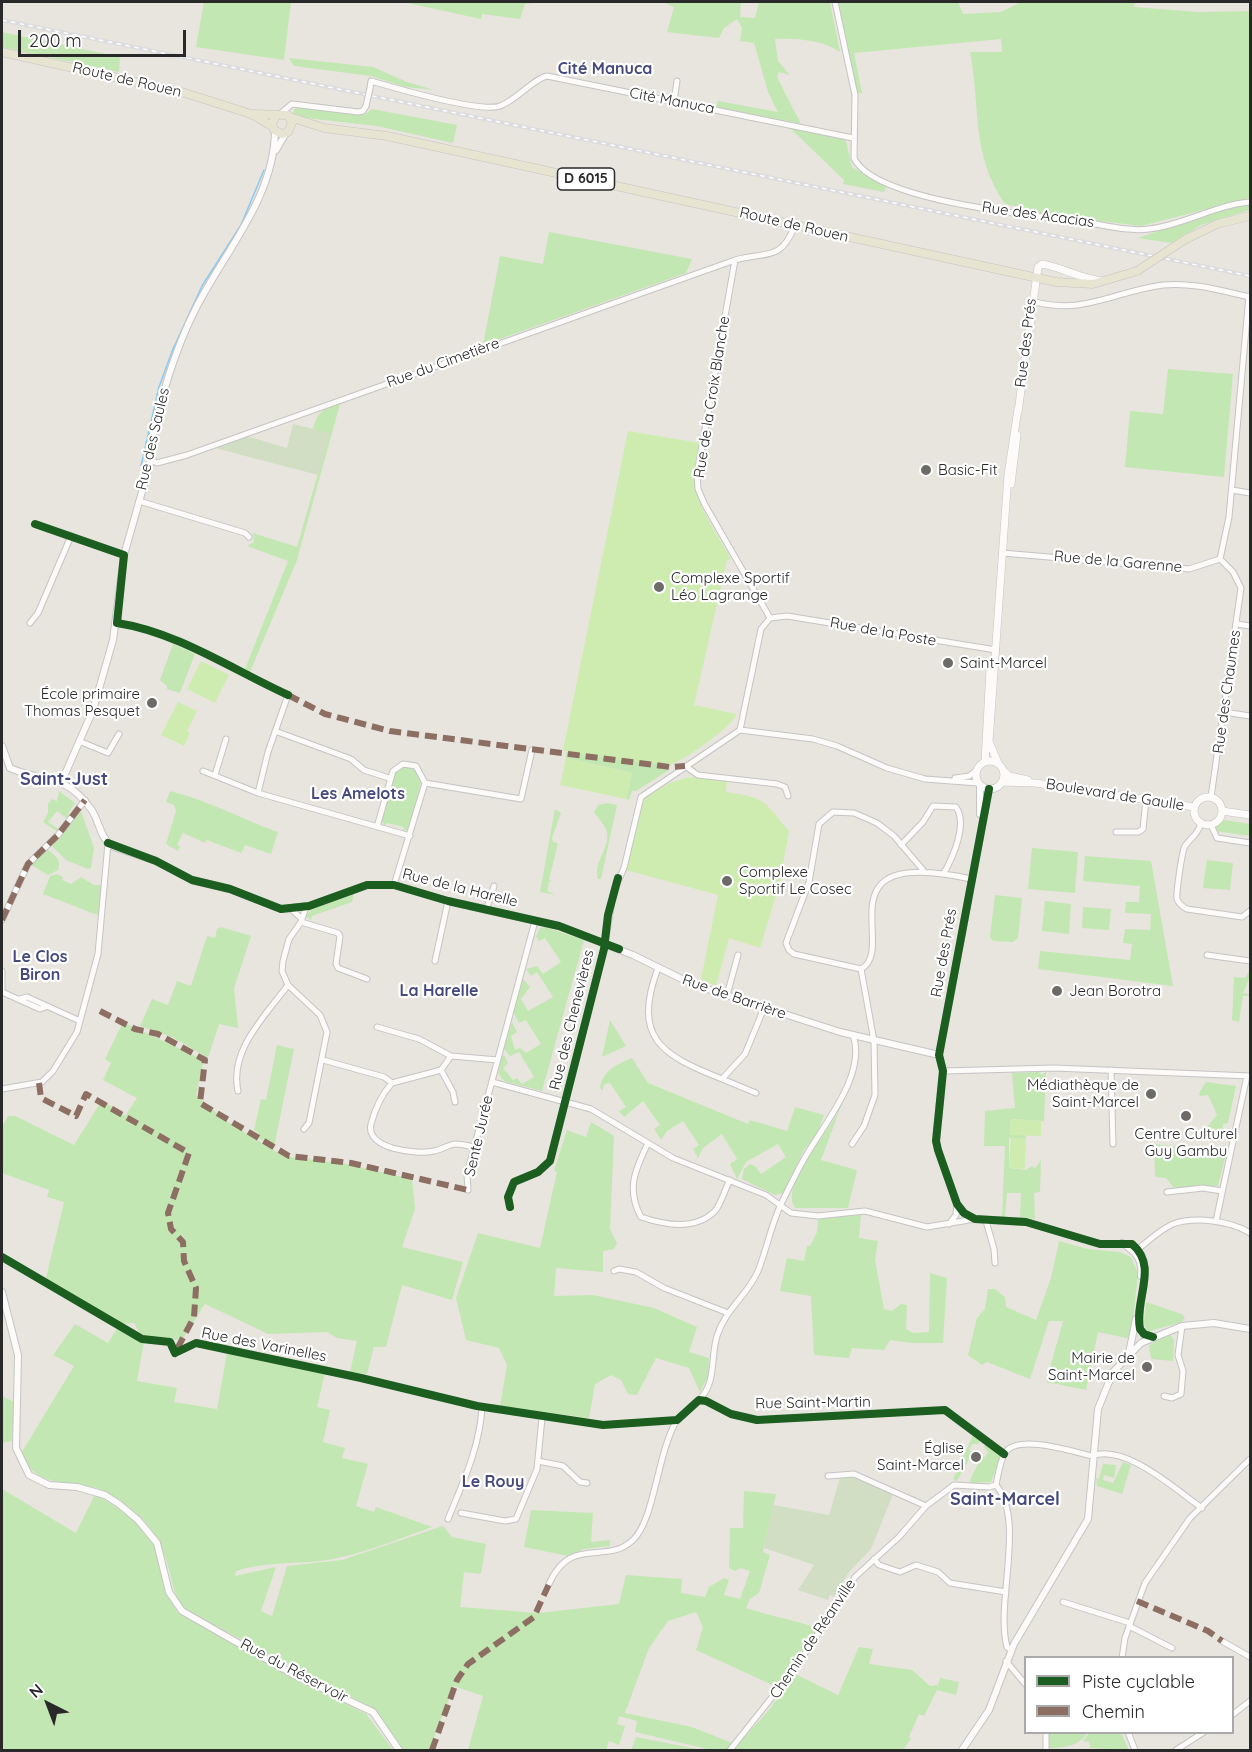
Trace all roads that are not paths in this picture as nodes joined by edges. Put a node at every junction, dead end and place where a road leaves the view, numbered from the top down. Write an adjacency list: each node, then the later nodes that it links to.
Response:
1 (835, 2): 12 (street)
2 (2, 52): 6 (main road, Route de Rouen)
3 (677, 81): 4 (street)
4 (674, 101): 5 (street, Cité Manuca, bridge); 12 (street, Cité Manuca)
5 (298, 104): 7 (street); 8 (street)
6 (251, 114): 7 (main road, Route de Rouen); 10 (main road, Route de Rouen)
7 (278, 115): 8 (main road, Route de Rouen); 10 (main road)
8 (290, 117): 9 (main road, Route de Rouen / D 6015); 11 (main road)
9 (324, 128): 11 (main road, Route de Rouen / D 6015); 16 (main road, Route de Rouen / D 6015)
10 (274, 129): 11 (main road, Route de Rouen); 13 (street, Rue des Saules)
11 (288, 132): 13 (street, Rue des Saules)
12 (854, 138): 14 (street, Rue des Acacias)
13 (270, 162): 22 (street, Rue des Saules)
14 (1251, 202)
15 (1251, 216): 19 (main road, Route de Rouen / D 6015, bridge)
16 (795, 225): 17 (street); 18 (main road, Route de Rouen / D 6015)
17 (735, 260): 22 (street, Rue du Cimetière); 32 (street, Rue de la Croix Blanche)
18 (1035, 278): 19 (main road, Route de Rouen / D 6015); 19 (main road); 21 (main road, Rue des Prés)
19 (1107, 282)
20 (1250, 297): 21 (street); 23 (street)
21 (1032, 301): 29 (main road, Rue des Prés)
22 (151, 460): 25 (street, Rue des Saules)
23 (1232, 490): 24 (street); 31 (street)
24 (1251, 493)
25 (139, 501): 28 (street); 30 (street, Rue des Saules)
26 (35, 524): 27 (street)
27 (71, 536): 30 (street); 33 (street)
28 (249, 537)
29 (1002, 553): 31 (street, Rue de la Garenne); 37 (main road, Rue des Prés)
30 (124, 555): 34 (street, Rue des Saules)
31 (1220, 560): 35 (street, Rue des Chaumes)
32 (770, 618): 37 (street, Rue de la Poste); 40 (street)
33 (30, 623)
34 (117, 623): 41 (street); 44 (street, Rue des Saules)
35 (1237, 624): 36 (street); 38 (street, Rue des Chaumes)
36 (1251, 626)
37 (994, 650): 47 (main road, Rue des Prés); 48 (main road, Rue des Prés)
38 (1224, 712): 39 (street); 66 (street, Rue des Chaumes)
39 (1251, 716)
40 (740, 730): 49 (street, Rue des Chenevières); 57 (street)
41 (275, 732): 56 (street); 64 (street)
42 (119, 734): 44 (street)
43 (226, 739): 55 (street)
44 (79, 741): 58 (street, Rue des Saules)
45 (2, 746): 50 (street)
46 (532, 750): 60 (street)
47 (985, 762): 48 (main road); 52 (main road)
48 (998, 763): 54 (main road)
49 (685, 766): 65 (street); 94 (street, Rue des Chenevières)
50 (10, 768): 51 (street); 58 (street)
51 (2, 769)
52 (977, 770): 57 (street); 62 (main road)
53 (203, 771): 55 (street)
54 (1004, 771): 59 (main road); 61 (main road, Boulevard de Gaulle)
55 (215, 775): 64 (street)
56 (389, 778): 60 (street); 74 (street)
57 (933, 779): 62 (street)
58 (62, 781): 68 (street)
59 (1002, 782): 61 (main road, Boulevard de Gaulle); 63 (main road)
60 (424, 783): 76 (street)
61 (1035, 783): 67 (main road, Boulevard de Gaulle)
62 (979, 784): 63 (main road); 77 (street, Rue des Prés)
63 (989, 789): 77 (street, Rue des Prés)
64 (258, 794): 74 (street)
65 (788, 796)
66 (1210, 797): 69 (main road); 70 (main road)
67 (1146, 799): 69 (main road, Boulevard de Gaulle); 75 (street)
68 (85, 800): 78 (street); 91 (street)
69 (1194, 807): 72 (main road)
70 (1222, 811): 71 (main road); 73 (main road)
71 (1251, 815)
72 (1201, 823): 73 (main road); 90 (street)
73 (1211, 825): 79 (street)
74 (377, 827): 76 (street)
75 (1116, 832)
76 (410, 836): 84 (street)
77 (978, 839): 83 (street, Rue des Prés)
78 (108, 843): 88 (street, Rue de la Harelle); 107 (street)
79 (1251, 843)
80 (901, 845): 81 (street); 82 (street); 100 (street)
81 (923, 870): 82 (street); 100 (street)
82 (944, 873): 83 (street)
83 (971, 879): 111 (street, Rue des Prés)
84 (394, 885): 86 (street, Rue de la Harelle); 87 (street, Rue de la Harelle)
85 (494, 886): 89 (street)
86 (448, 902): 89 (street, Rue de la Harelle); 98 (street)
87 (306, 907): 88 (street, Rue de la Harelle); 92 (street)
88 (291, 909): 92 (street)
89 (486, 910): 93 (street, Rue de la Harelle)
90 (1250, 914)
91 (2, 920)
92 (301, 920): 102 (street); 103 (street)
93 (535, 921): 94 (street, Rue de Barrière); 114 (street, Sente Jurée)
94 (604, 944): 99 (street, Rue de Barrière); 126 (street, Rue des Chenevières)
95 (738, 955): 105 (street)
96 (1207, 955): 97 (street)
97 (1251, 961)
98 (435, 962)
99 (658, 968): 105 (street, Rue de Barrière); 119 (street)
100 (861, 969): 110 (street)
101 (2, 971): 104 (street)
102 (367, 979)
103 (288, 985): 113 (street); 123 (street)
104 (2, 991): 107 (street)
105 (727, 995): 106 (street, Rue de Barrière)
106 (764, 1008): 109 (street, Rue de Barrière); 119 (street)
107 (80, 1021): 122 (street)
108 (377, 1027): 112 (street)
109 (853, 1035): 110 (street, Rue de Barrière); 137 (street)
110 (874, 1041): 111 (street, Rue de Barrière); 129 (street)
111 (939, 1055): 117 (street, Rue des Prés)
112 (451, 1056): 114 (street); 115 (street)
113 (323, 1060): 121 (street); 127 (street)
114 (498, 1060): 120 (street, Sente Jurée)
115 (441, 1070): 121 (street); 125 (street)
116 (1111, 1070): 117 (street); 118 (street); 130 (street)
117 (943, 1071): 136 (street, Rue des Prés)
118 (1249, 1076): 134 (street)
119 (722, 1079): 124 (street)
120 (492, 1082): 126 (street); 131 (street, Sente Jurée)
121 (392, 1083): 131 (street)
122 (2, 1089)
123 (238, 1091)
124 (756, 1094)
125 (454, 1102)
126 (566, 1102): 128 (street, Rue des Chenevières); 138 (street)
127 (304, 1129)
128 (648, 1143): 132 (street, Rue des Chenevières); 132 (street)
129 (852, 1144)
130 (1113, 1144)
131 (474, 1147): 133 (street, Sente Jurée)
132 (730, 1180): 137 (street, Rue des Chenevières)
133 (468, 1190)
134 (1222, 1191): 135 (street); 141 (street)
135 (1167, 1192)
136 (957, 1204): 139 (street); 142 (street)
137 (780, 1205): 142 (street, Rue des Chenevières); 149 (street)
138 (510, 1207)
139 (975, 1219): 140 (street); 142 (street, Rue des Chenevières)
140 (986, 1221): 144 (street); 146 (street)
141 (1216, 1221): 143 (street); 144 (street)
142 (947, 1226)
143 (1251, 1233)
144 (1137, 1251): 152 (street); 153 (street)
145 (2, 1257): 159 (street, Rue des Varinelles)
146 (995, 1263)
147 (614, 1271): 149 (street)
148 (2, 1292): 191 (street, Rue du Réservoir)
149 (728, 1313): 156 (street)
150 (1182, 1326): 151 (street); 153 (street); 157 (street)
151 (1251, 1329)
152 (1134, 1333): 154 (street); 155 (street)
153 (1153, 1337): 154 (street)
154 (1141, 1343): 155 (street)
155 (1129, 1354): 164 (street)
156 (711, 1383): 158 (street); 160 (street)
157 (1164, 1396)
158 (699, 1400): 160 (street, Rue Saint-Martin); 162 (street)
159 (480, 1406): 161 (street); 173 (street)
160 (714, 1406): 163 (street, Rue Saint-Martin)
161 (542, 1418): 162 (street); 166 (street)
162 (678, 1420): 175 (street)
163 (1004, 1454): 164 (street); 169 (street)
164 (1092, 1456): 171 (street); 181 (street)
165 (1251, 1460): 171 (street)
166 (538, 1461): 168 (street); 172 (street)
167 (828, 1476): 170 (street)
168 (587, 1483)
169 (996, 1485): 170 (street, Chemin de Réanville); 176 (street)
170 (926, 1506): 174 (street, Chemin de Réanville)
171 (1202, 1508): 178 (street)
172 (461, 1513)
173 (448, 1519)
174 (874, 1559): 176 (street); 192 (street, Chemin de Réanville)
175 (549, 1584)
176 (1006, 1592): 181 (street)
177 (1063, 1602): 178 (street)
178 (1130, 1625): 180 (street); 182 (street)
179 (1222, 1641): 183 (street)
180 (1172, 1648)
181 (1011, 1650): 184 (street)
182 (1122, 1656)
183 (1251, 1657)
184 (1006, 1661): 185 (street); 193 (street)
185 (1024, 1684)
186 (1251, 1701): 187 (street)
187 (1234, 1714)
188 (1046, 1734): 194 (street)
189 (1129, 1734): 195 (street)
190 (1201, 1734): 196 (street)
191 (399, 1750)
192 (730, 1750)
193 (962, 1750)
194 (1046, 1750)
195 (1136, 1750)
196 (1176, 1750)

